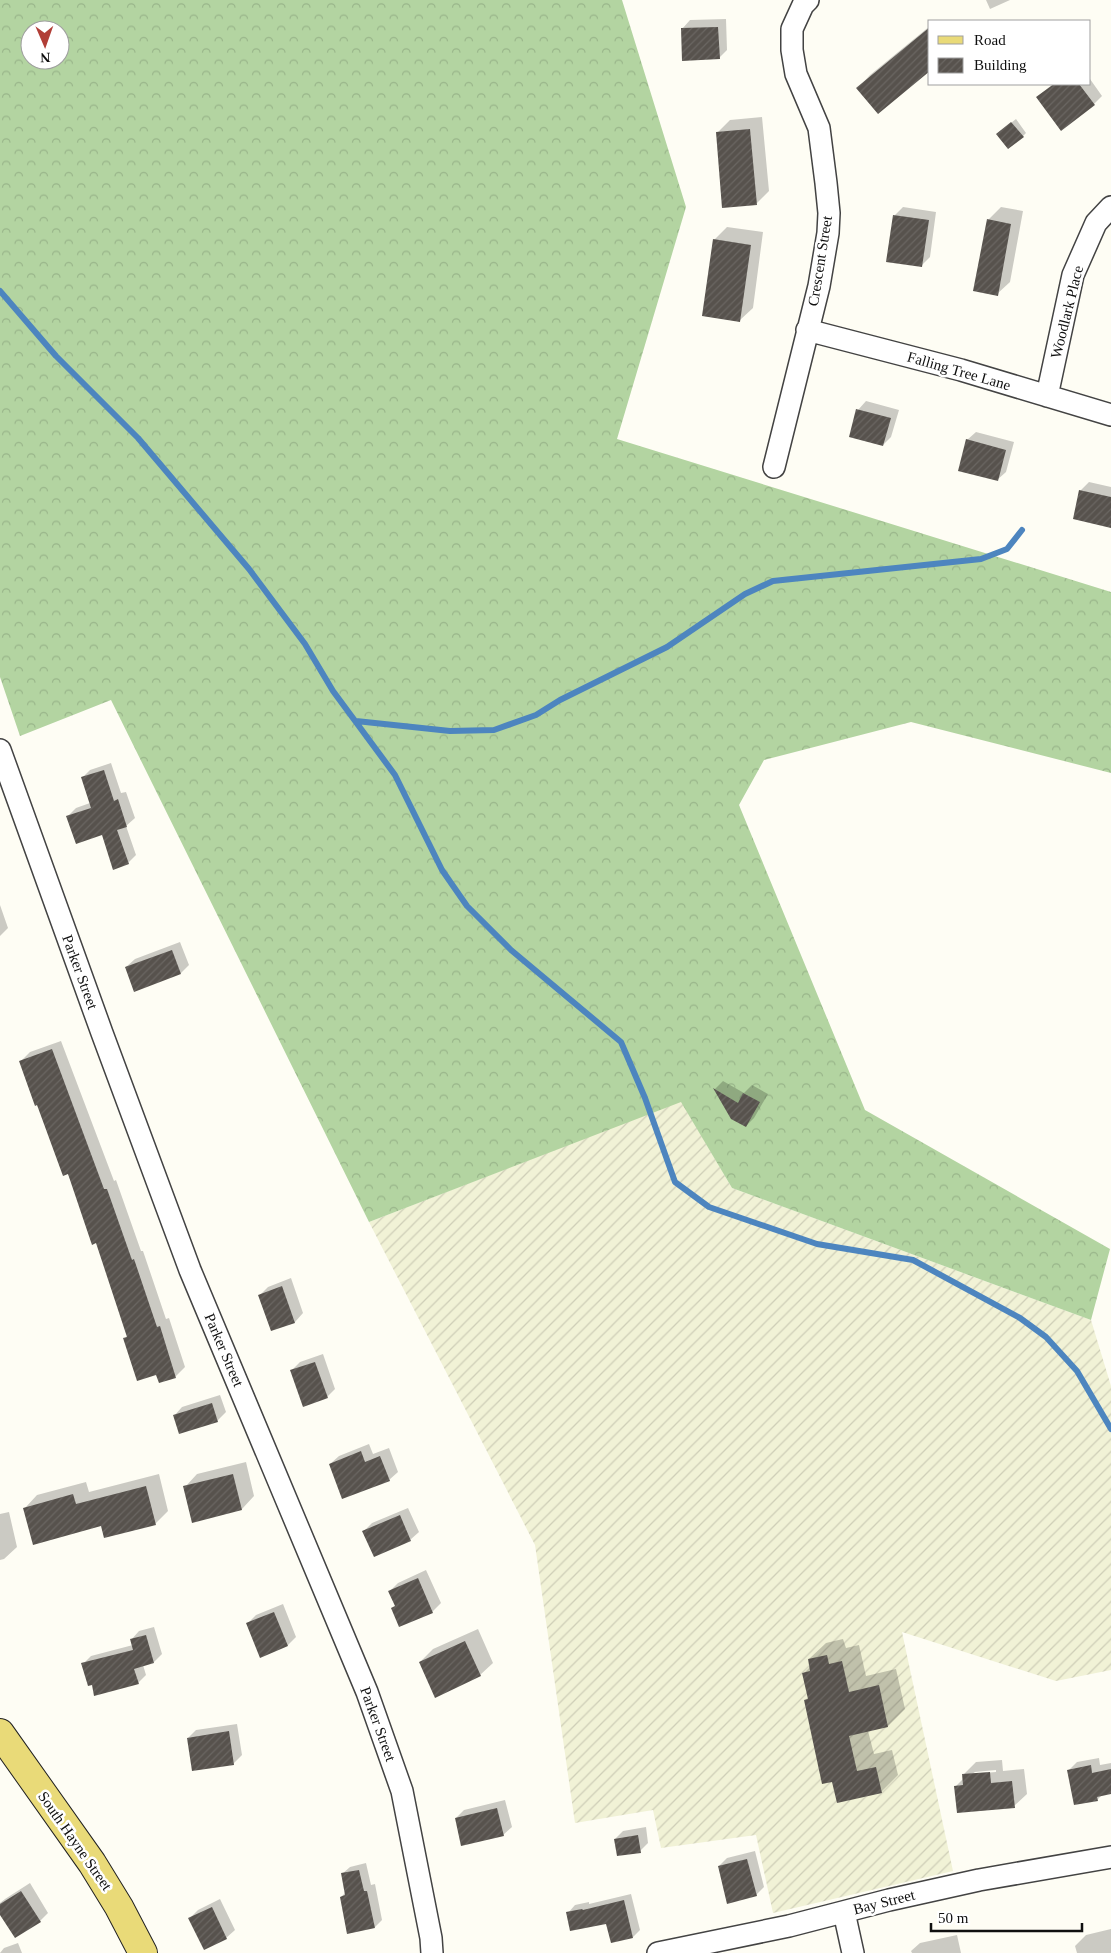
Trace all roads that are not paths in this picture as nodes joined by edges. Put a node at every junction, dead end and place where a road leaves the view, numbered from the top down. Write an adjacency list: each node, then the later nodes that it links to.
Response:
1 (808, 0): 3 (street, Crescent Street)
2 (1111, 207): 4 (street, Woodlark Place)
3 (807, 330): 4 (street, Falling Tree Lane); 6 (street, Crescent Street)
4 (1047, 396): 5 (street, Falling Tree Lane)
5 (1111, 415)
6 (774, 467)
7 (0, 750): 12 (street, Parker Street)
8 (0, 1733): 11 (main road, South Hayne Street)
9 (1111, 1857): 10 (street, Bay Street)
10 (844, 1912): 13 (street, Bay Street); 14 (street)
11 (143, 1953)
12 (432, 1953)
13 (658, 1953)
14 (853, 1953)

